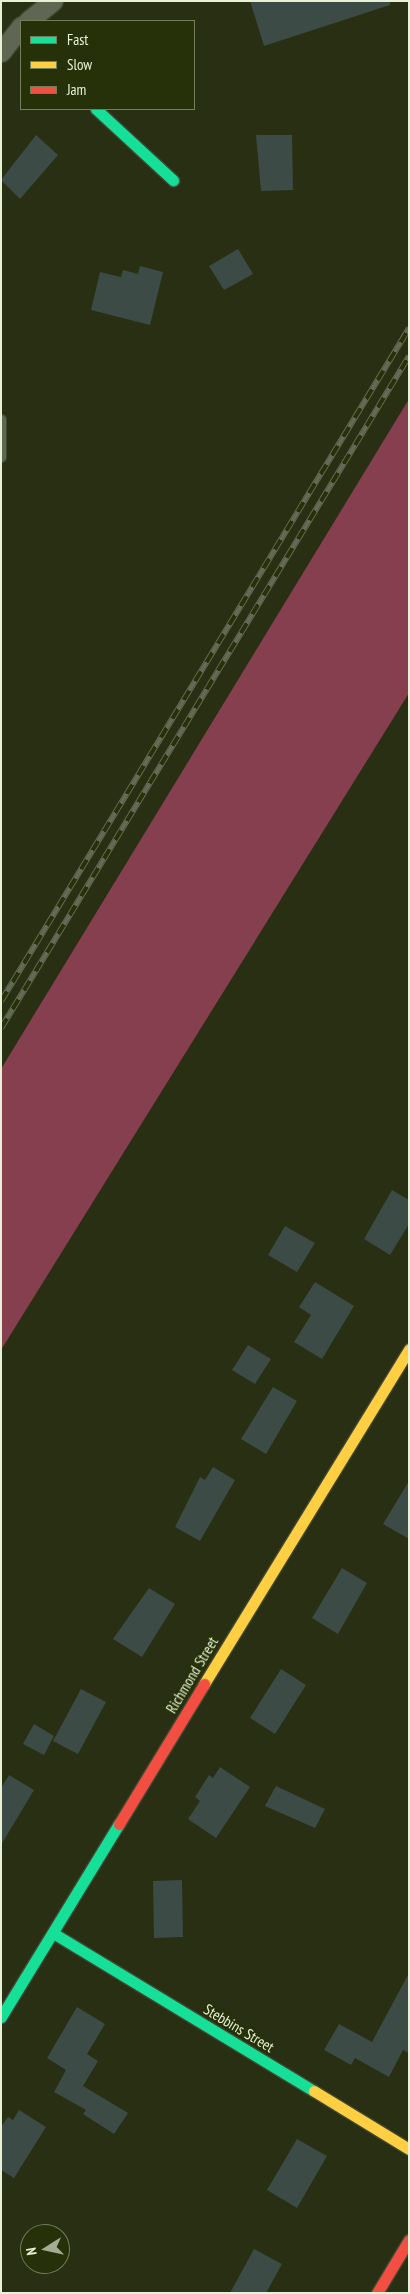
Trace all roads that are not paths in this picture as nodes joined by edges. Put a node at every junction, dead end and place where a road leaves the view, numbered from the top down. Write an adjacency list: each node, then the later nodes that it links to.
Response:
1 (52, 1): 2 (street)
2 (32, 20)
3 (20, 31): 4 (street)
4 (1, 52)
5 (97, 110): 6 (street)
6 (173, 180)
7 (1, 420): 8 (lane)
8 (1, 456)
9 (409, 1349): 10 (street, Richmond Street)
10 (53, 1933): 11 (street, Richmond Street); 12 (street, Stebbins Street)
11 (1, 2017)
12 (409, 2149)
13 (409, 2240): 14 (street)
14 (377, 2293)

